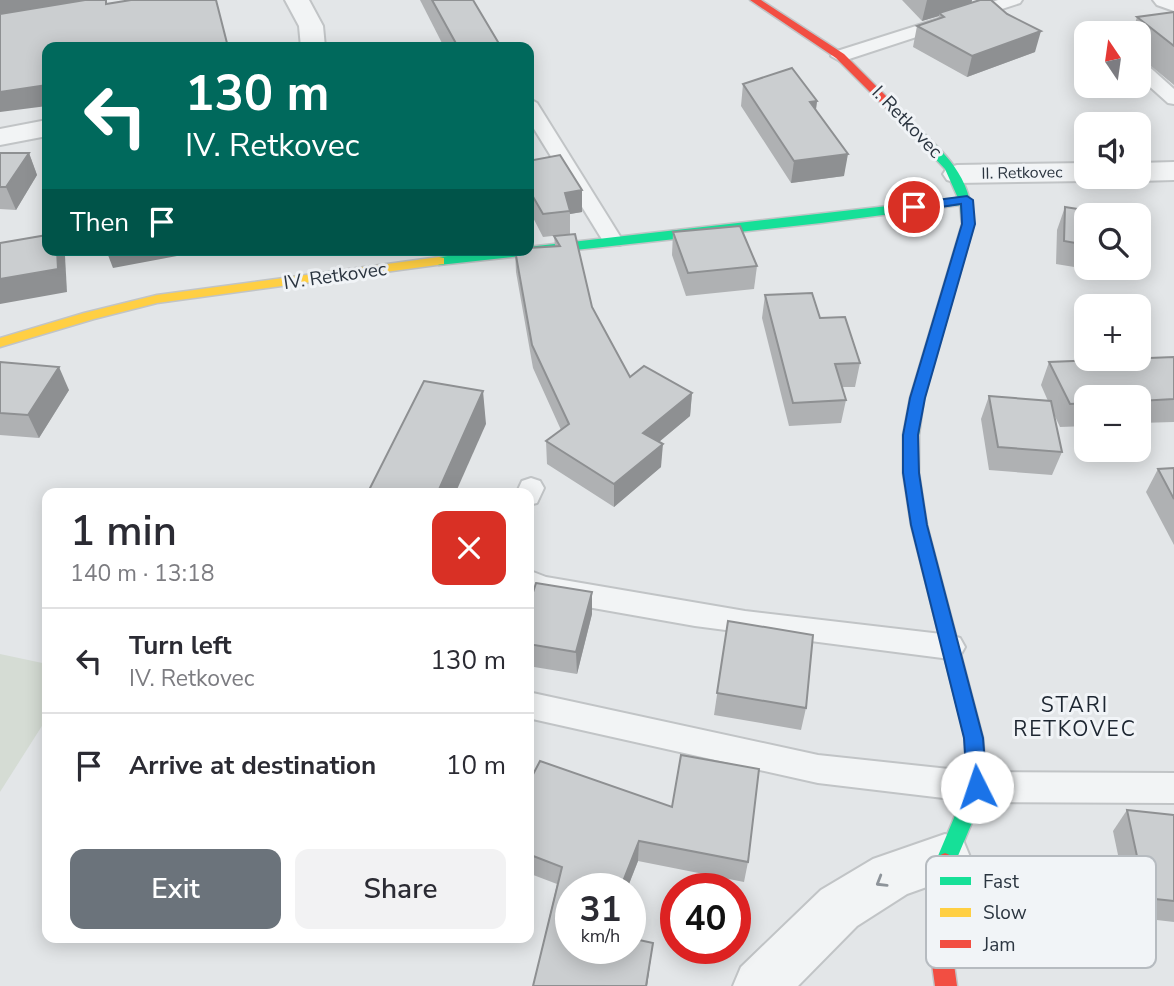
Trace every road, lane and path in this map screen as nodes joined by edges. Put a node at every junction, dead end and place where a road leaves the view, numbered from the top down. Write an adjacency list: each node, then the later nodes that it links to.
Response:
1 (297, 0): 8 (street)
2 (755, 0): 9 (street, I. Retkovec)
3 (1014, 0): 9 (lane)
4 (1165, 0): 5 (street)
5 (1174, 4)
6 (1152, 27): 7 (lane)
7 (1156, 27)
8 (313, 42)
9 (840, 56): 18 (street, I. Retkovec)
10 (1152, 79): 11 (lane)
11 (1174, 99)
12 (534, 113): 19 (lane)
13 (42, 129): 14 (street)
14 (0, 137)
15 (1174, 171): 16 (street)
16 (1151, 172)
17 (1074, 174): 18 (street, II. Retkovec)
18 (962, 187): 19 (street, IV. Retkovec); 24 (street)
19 (612, 242): 20 (street, IV. Retkovec)
20 (534, 250)
21 (474, 256): 22 (street, IV. Retkovec)
22 (0, 343)
23 (534, 583): 24 (lane)
24 (950, 647): 26 (street)
25 (534, 706): 26 (lane)
26 (977, 787): 27 (lane); 28 (street)
27 (1174, 788)
28 (946, 856)
29 (926, 864): 31 (street, one-way to 31)
30 (944, 968): 32 (street)
31 (760, 986)
32 (946, 986)

